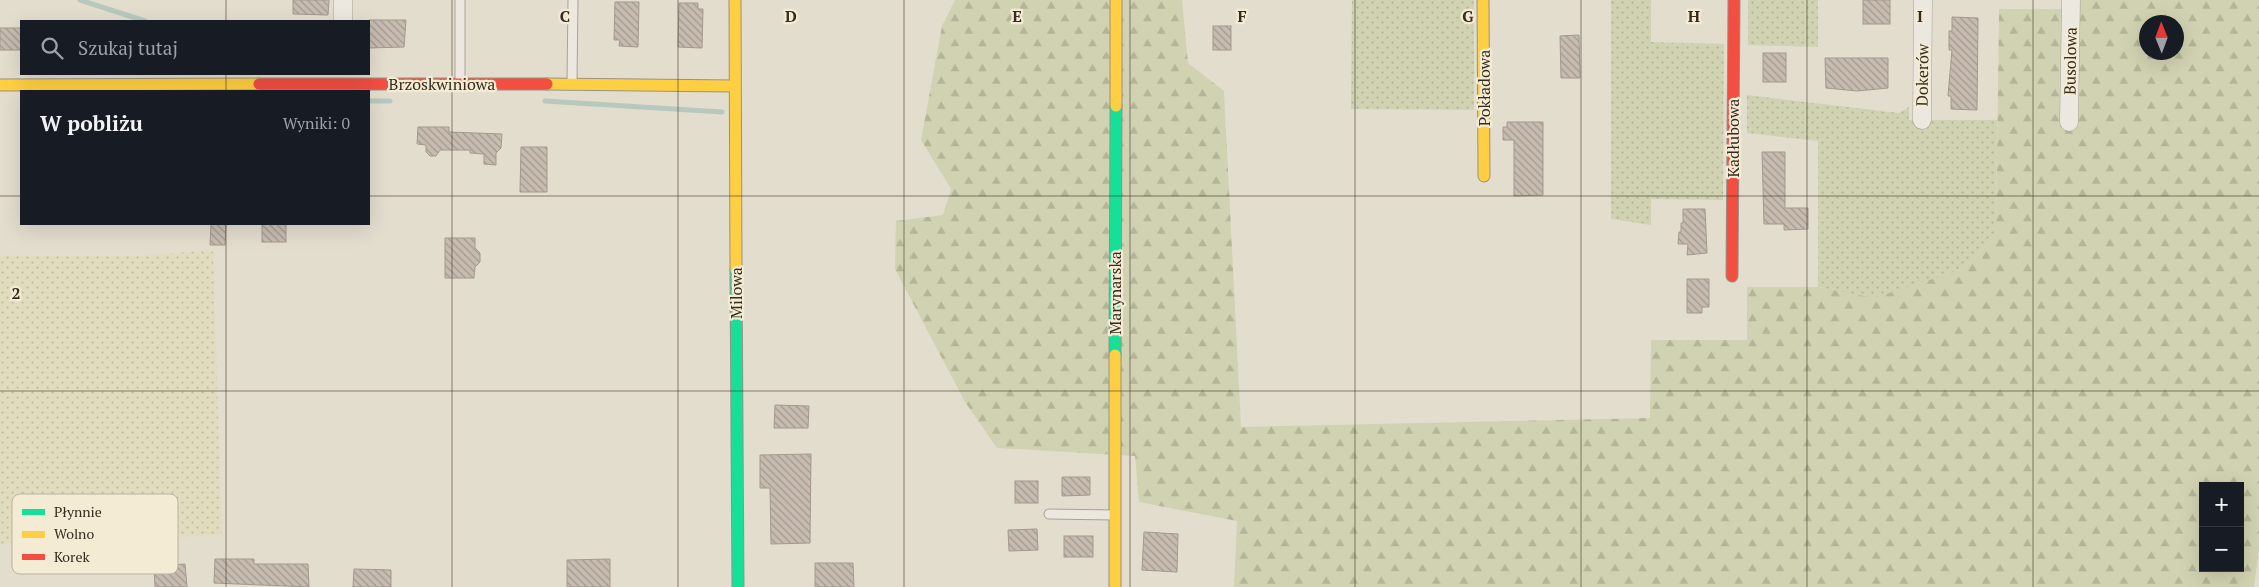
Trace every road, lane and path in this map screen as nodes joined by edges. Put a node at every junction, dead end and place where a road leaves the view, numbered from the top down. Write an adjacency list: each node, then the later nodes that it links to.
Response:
1 (343, 0): 10 (street)
2 (460, 0): 12 (lane)
3 (573, 0): 13 (lane)
4 (735, 0): 15 (street, Milowa)
5 (1116, 0): 21 (street, Marynarska)
6 (1483, 0): 18 (street, Pokładowa)
7 (1734, 0): 19 (street, Kadłubowa)
8 (1923, 0): 16 (street, Dokerów)
9 (2071, 0): 17 (street, Busolowa)
10 (343, 20)
11 (343, 79): 12 (street, Brzoskwiniowa); 14 (street, Brzoskwiniowa)
12 (460, 84): 13 (street, Brzoskwiniowa)
13 (572, 84): 15 (street, Brzoskwiniowa)
14 (0, 85)
15 (734, 86): 22 (street, Milowa)
16 (1922, 120)
17 (2069, 122)
18 (1484, 176)
19 (1732, 276)
20 (1049, 514): 21 (lane)
21 (1115, 514): 23 (street, Marynarska)
22 (738, 587)
23 (1115, 587)

